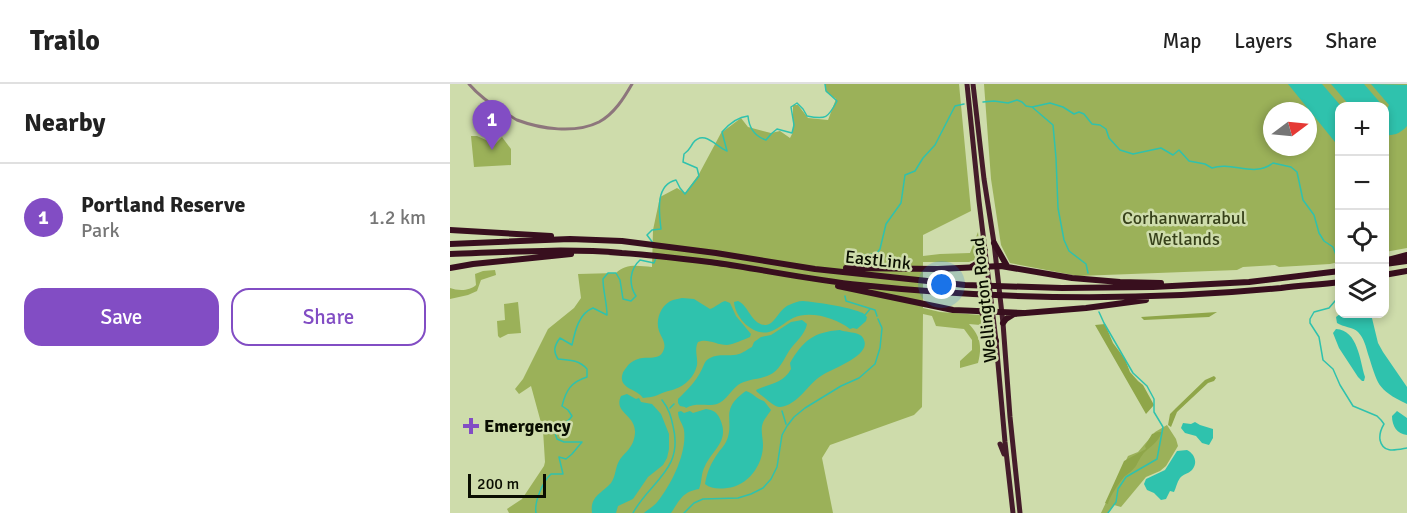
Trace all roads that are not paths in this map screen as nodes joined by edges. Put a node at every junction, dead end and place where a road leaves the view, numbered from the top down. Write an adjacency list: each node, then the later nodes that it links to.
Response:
1 (469, 84): 2 (street)
2 (632, 84)
3 (967, 84): 5 (highway, Wellington Road)
4 (973, 84): 5 (highway, Wellington Road)
5 (976, 143): 8 (highway, Wellington Road); 11 (highway, Wellington Road)
6 (450, 230): 7 (highway)
7 (590, 239): 9 (highway, EastLink); 20 (highway, EastLink)
8 (994, 243): 17 (highway); 21 (highway, Wellington Road)
9 (450, 244)
10 (602, 251): 12 (highway, EastLink); 18 (highway); 25 (highway, EastLink)
11 (985, 251): 19 (highway); 21 (highway, Wellington Road)
12 (450, 254)
13 (1407, 255): 14 (highway)
14 (1389, 261)
15 (1407, 261): 16 (highway)
16 (1389, 263)
17 (1007, 266): 21 (highway); 27 (highway)
18 (450, 268)
19 (968, 268): 20 (highway); 21 (highway)
20 (815, 269): 27 (highway, EastLink)
21 (992, 271): 29 (highway, Wellington Road)
22 (1335, 272): 27 (highway, EastLink)
23 (1407, 272): 24 (highway)
24 (1389, 274)
25 (818, 280): 28 (highway, EastLink); 30 (highway)
26 (1335, 282): 28 (highway, EastLink)
27 (1178, 285)
28 (1161, 297): 31 (highway)
29 (997, 307): 30 (highway); 31 (highway); 32 (highway, Wellington Road); 33 (highway, Wellington Road)
30 (981, 312): 33 (highway)
31 (1023, 313): 32 (highway)
32 (1003, 323): 34 (highway, Wellington Road)
33 (996, 341): 34 (highway, Wellington Road)
34 (1006, 442): 35 (highway); 36 (highway, Wellington Road)
35 (1013, 513)
36 (1020, 513)

